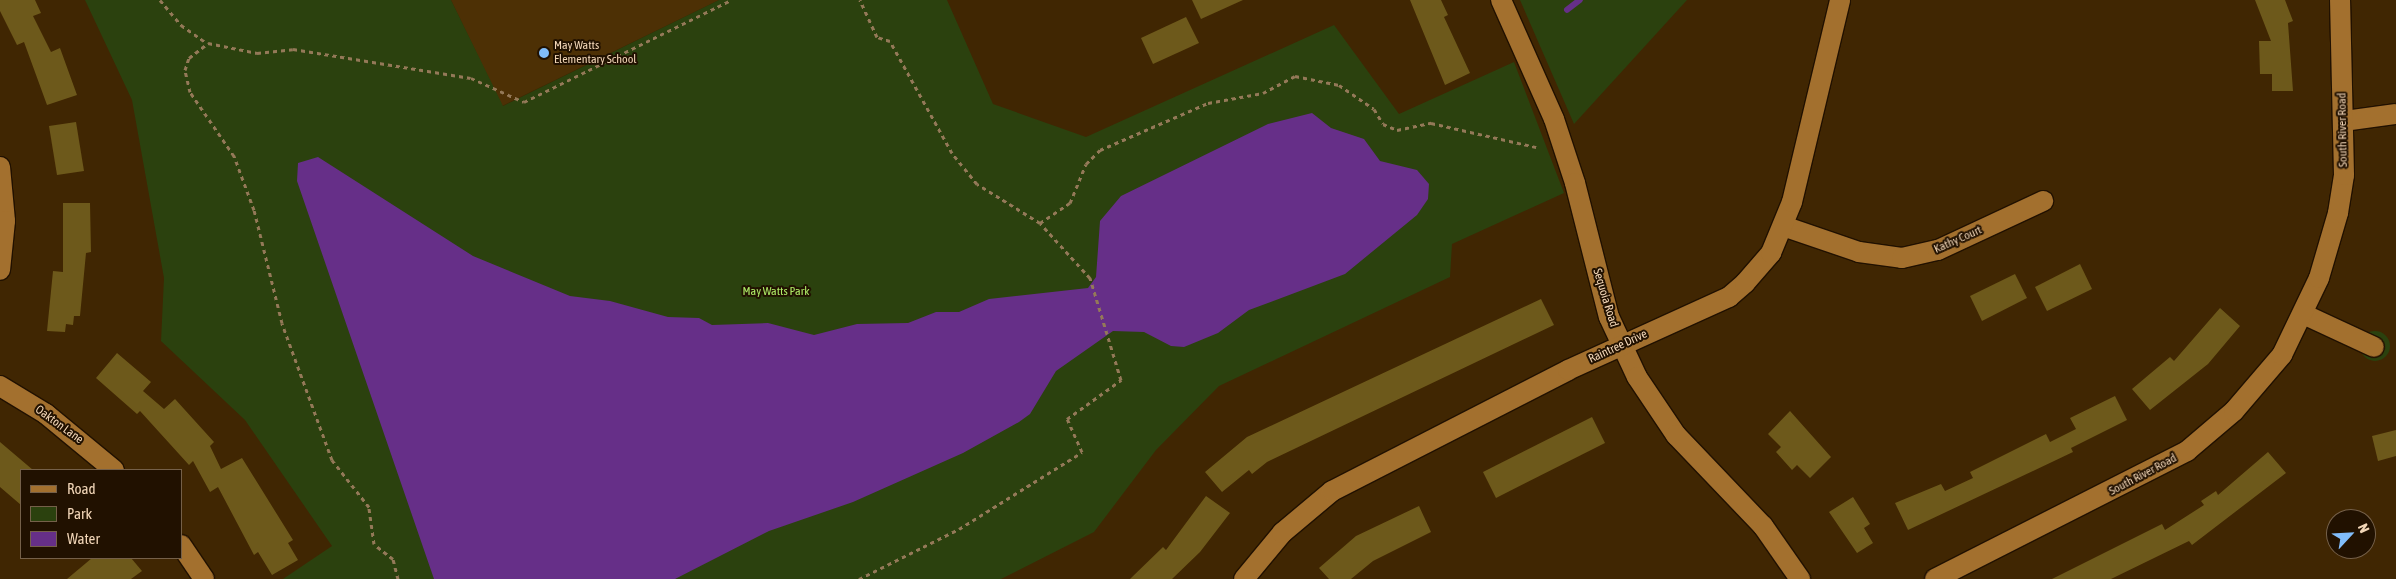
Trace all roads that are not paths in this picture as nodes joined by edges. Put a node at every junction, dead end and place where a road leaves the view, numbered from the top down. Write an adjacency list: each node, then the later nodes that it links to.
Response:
1 (1501, 0): 11 (street, Sequoia Road)
2 (1840, 0): 8 (street, Raintree Drive)
3 (2340, 0): 5 (street, South River Road)
4 (2396, 114): 5 (street)
5 (2344, 121): 10 (street, South River Road)
6 (0, 167): 9 (street)
7 (2043, 201): 8 (street, Kathy Court)
8 (1784, 226): 11 (street, Raintree Drive)
9 (0, 270)
10 (2303, 314): 12 (street); 19 (street, South River Road)
11 (1622, 345): 17 (street, Raintree Drive); 18 (street, Sequoia Road)
12 (2374, 346)
13 (0, 386): 14 (street, Oakton Lane)
14 (113, 469)
15 (182, 546): 16 (street)
16 (204, 579)
17 (1244, 579)
18 (1800, 579)
19 (1935, 579)

